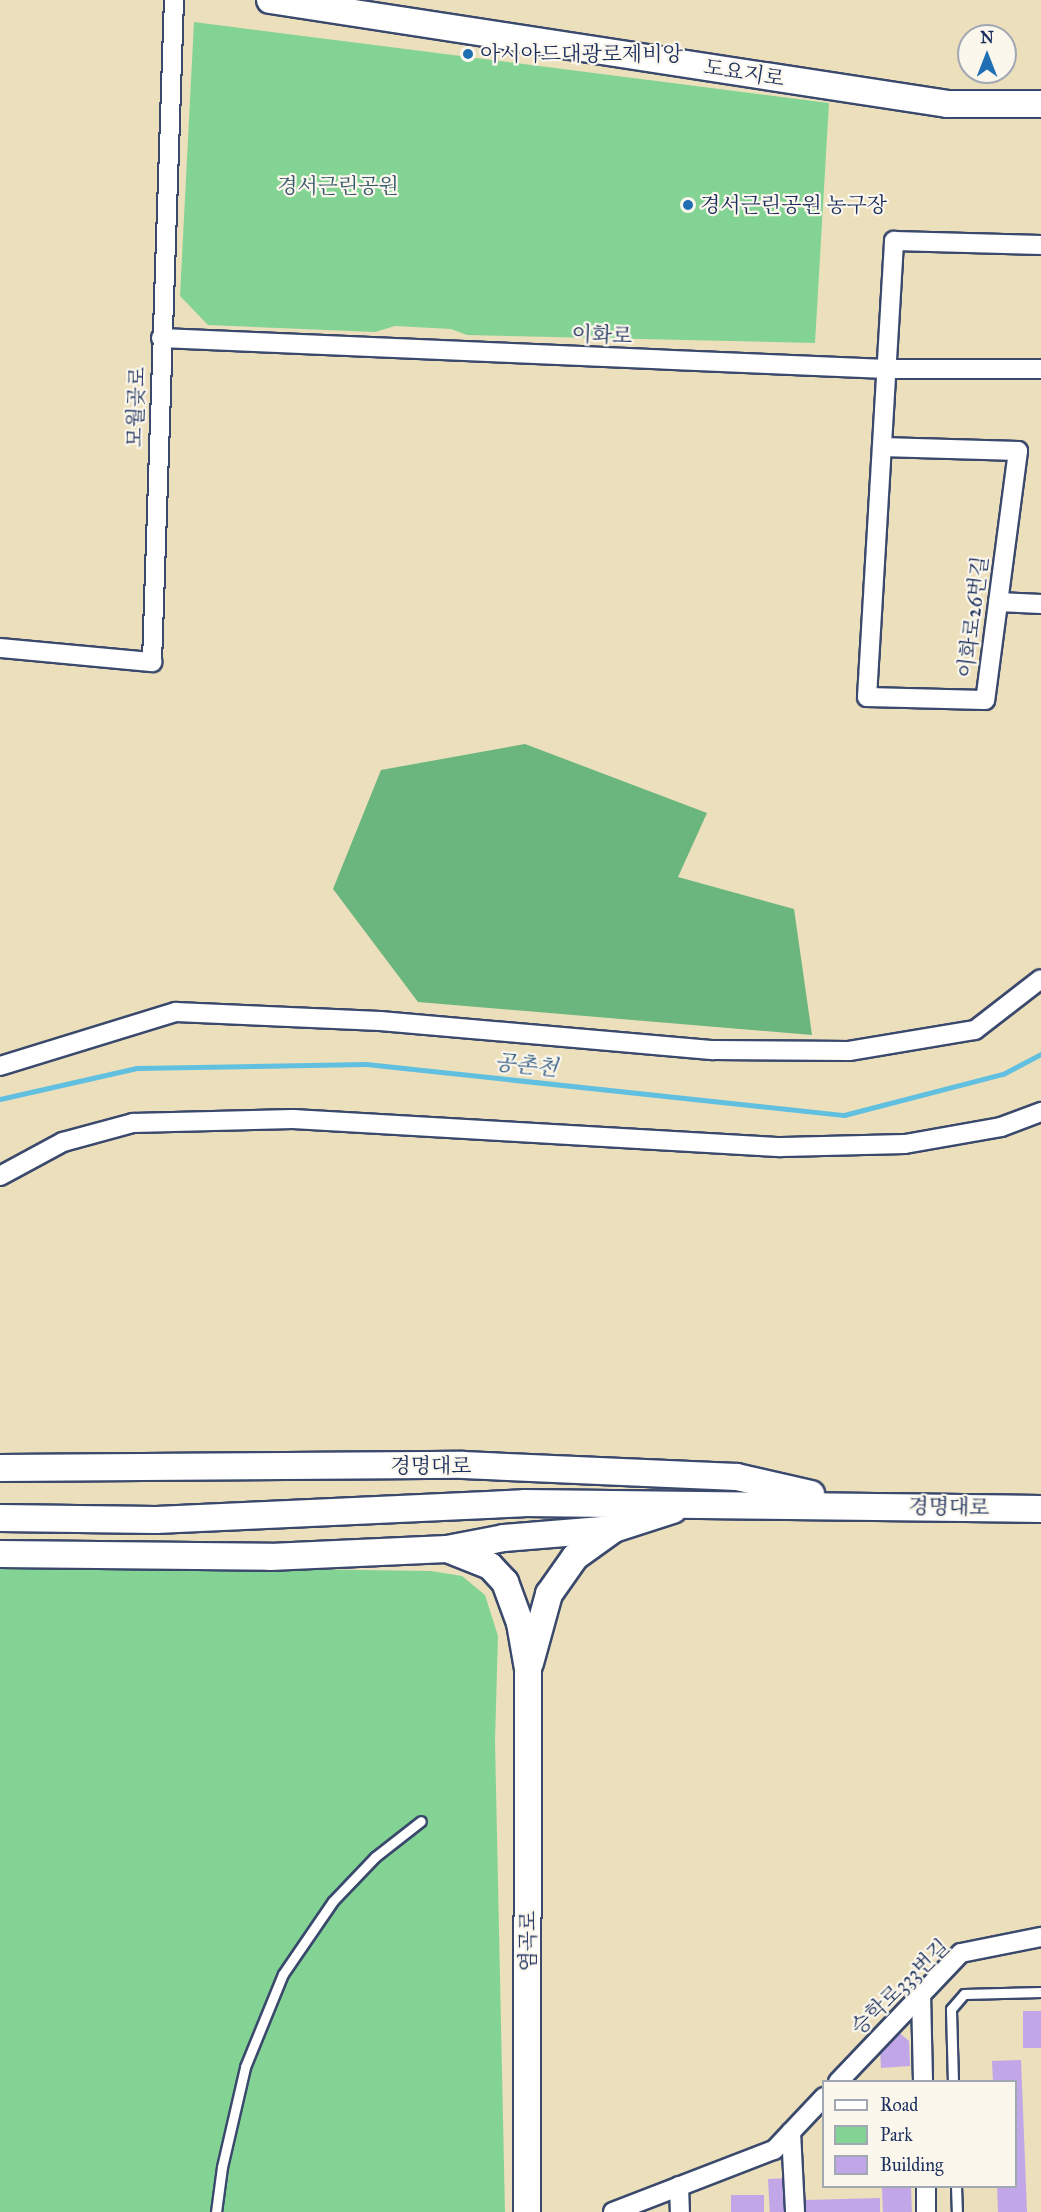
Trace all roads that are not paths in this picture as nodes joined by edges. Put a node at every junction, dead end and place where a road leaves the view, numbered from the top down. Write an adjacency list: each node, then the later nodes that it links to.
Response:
1 (174, 0): 5 (street, 모월곶로)
2 (270, 0): 3 (main road, 도요지로)
3 (1041, 104)
4 (1041, 245): 6 (street, 이화로26번길)
5 (161, 338): 6 (street, 이화로); 11 (street, 모월곶로)
6 (886, 369): 7 (street, 이화로); 8 (street, 이화로26번길)
7 (1041, 369)
8 (882, 447): 9 (street, 이화로26번길); 9 (street, 이화로26번길)
9 (998, 602): 10 (street)
10 (1041, 604)
11 (0, 648)
12 (1041, 979): 13 (street)
13 (0, 1066)
14 (1041, 1112): 15 (street)
15 (0, 1176)
16 (0, 1468): 18 (main road, 경명대로)
17 (694, 1503): 18 (main road, 경명대로); 20 (main road, 경명대로); 21 (main road, 경명대로)
18 (858, 1505): 19 (main road, 경명대로)
19 (1041, 1509)
20 (0, 1518)
21 (614, 1529): 22 (main road, 경명대로); 24 (main road, 염곡로)
22 (447, 1549): 23 (main road, 경명대로); 24 (main road, 염곡로)
23 (0, 1554)
24 (528, 1669): 38 (main road, 염곡로)
25 (421, 1821): 37 (lane)
26 (1041, 1937): 28 (street, 승학로333번길)
27 (1041, 1992): 31 (lane)
28 (921, 1993): 29 (street, 승학로333번길); 30 (street)
29 (840, 2080)
30 (923, 2080)
31 (953, 2080)
32 (822, 2099): 33 (street)
33 (791, 2132): 34 (street); 41 (street)
34 (679, 2186): 39 (street); 40 (street)
35 (926, 2188): 42 (street)
36 (956, 2188): 43 (lane)
37 (216, 2212)
38 (527, 2212)
39 (613, 2212)
40 (680, 2212)
41 (795, 2212)
42 (926, 2212)
43 (957, 2212)

